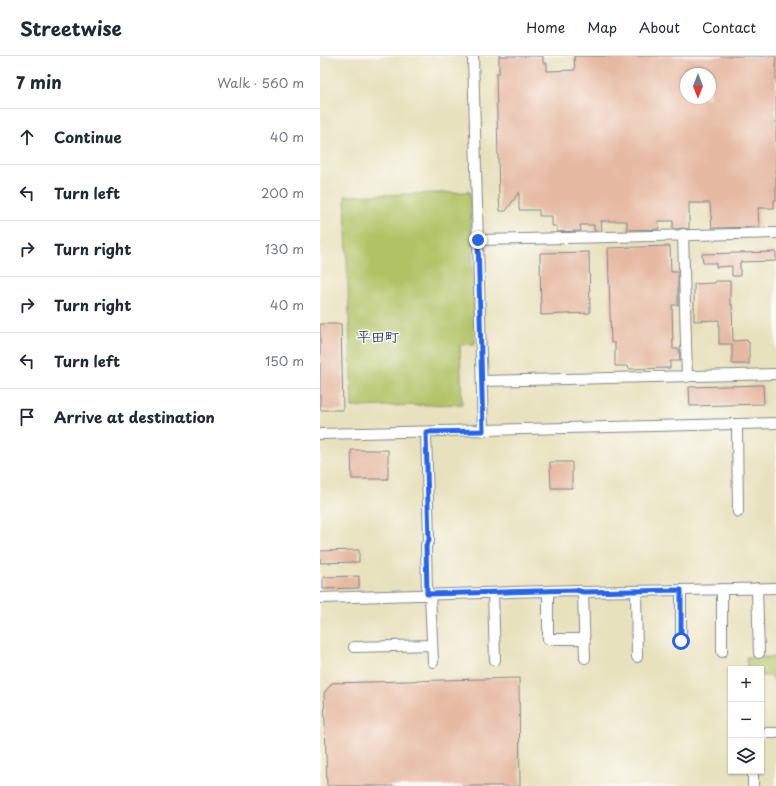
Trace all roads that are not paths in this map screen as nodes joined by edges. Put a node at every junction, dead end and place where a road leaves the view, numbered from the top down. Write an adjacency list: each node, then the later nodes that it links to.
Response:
1 (473, 56): 4 (street)
2 (776, 233): 3 (street)
3 (683, 234): 4 (street); 6 (street)
4 (478, 240): 7 (street)
5 (776, 374): 6 (street)
6 (687, 377): 7 (street)
7 (482, 381): 10 (street)
8 (776, 423): 9 (street)
9 (737, 424): 10 (street); 13 (street)
10 (483, 431): 11 (street)
11 (426, 432): 12 (street); 22 (street)
12 (320, 434)
13 (738, 512)
14 (757, 588): 15 (street); 16 (street); 29 (street)
15 (776, 588)
16 (722, 589): 17 (street); 28 (street)
17 (681, 590): 19 (street); 25 (street)
18 (548, 591): 20 (street); 21 (street); 24 (street)
19 (636, 591): 20 (street); 30 (street)
20 (583, 592): 24 (street)
21 (493, 593): 22 (street); 32 (street)
22 (429, 594): 23 (street); 26 (street)
23 (320, 598)
24 (585, 639): 31 (street)
25 (681, 641)
26 (432, 645): 27 (street); 33 (street)
27 (354, 647)
28 (722, 652)
29 (759, 653)
30 (637, 657)
31 (585, 658)
32 (495, 660)
33 (433, 662)
34 (764, 733): 35 (street)
35 (776, 733)
36 (753, 774): 37 (street)
37 (753, 786)

